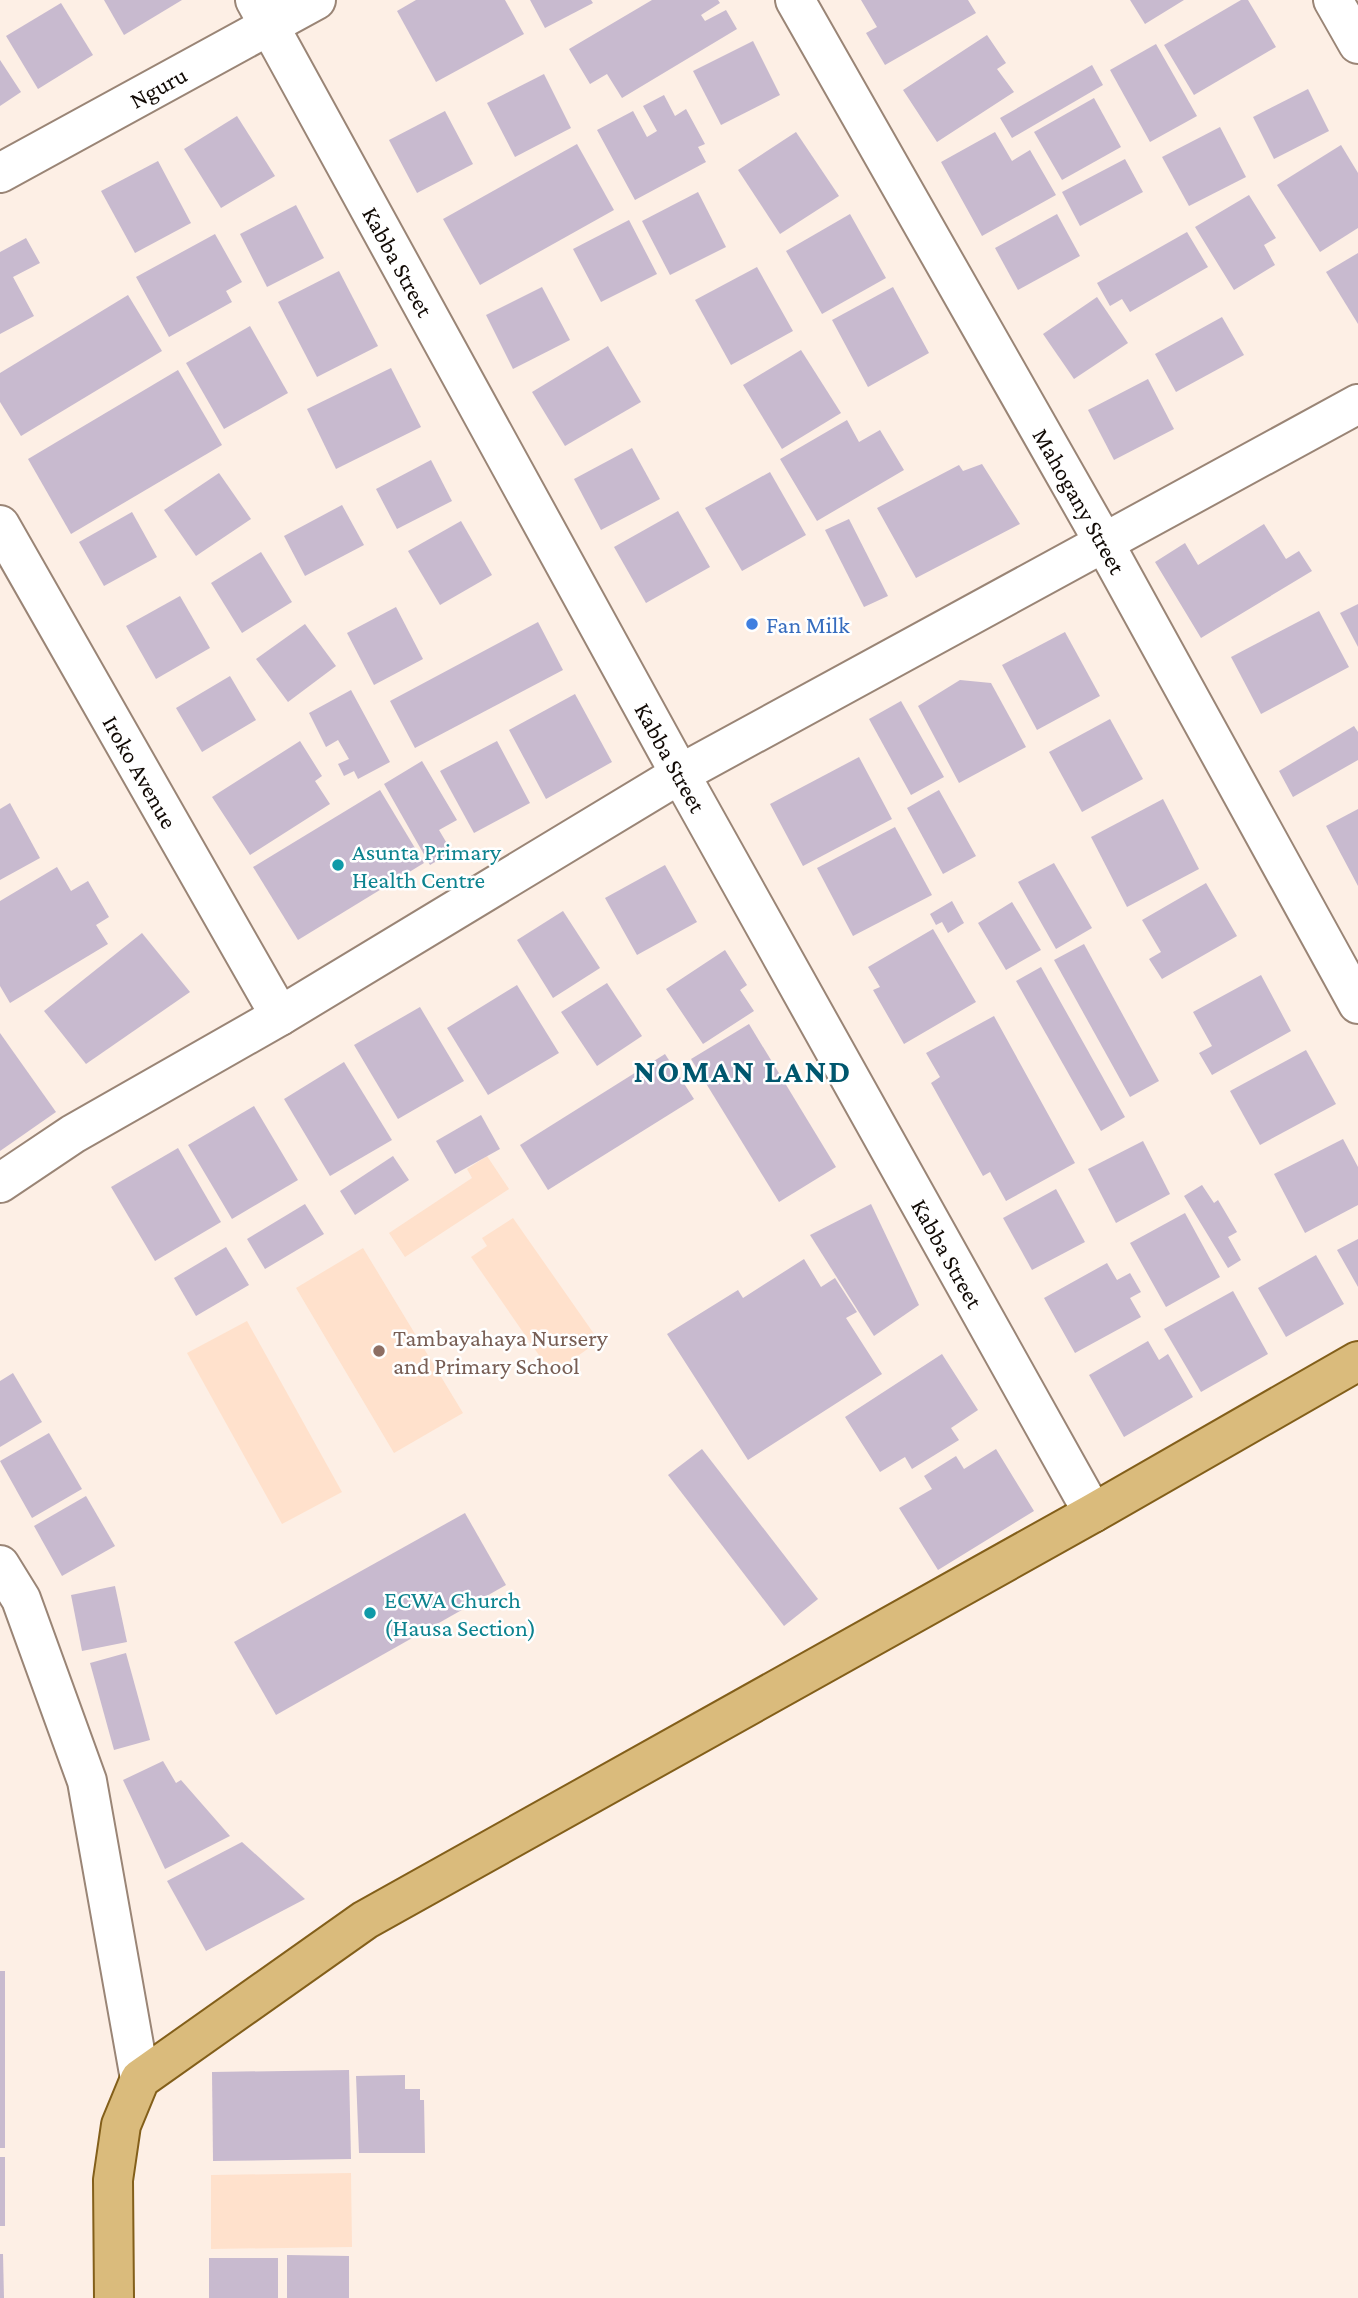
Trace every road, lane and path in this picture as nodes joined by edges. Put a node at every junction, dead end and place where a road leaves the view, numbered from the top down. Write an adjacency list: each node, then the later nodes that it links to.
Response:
1 (316, 0): 4 (street, Nguru)
2 (795, 0): 9 (street, Mahogany Street)
3 (1333, 0): 5 (street)
4 (263, 13): 6 (street, Nguru); 10 (street, Kabba Street)
5 (1358, 44)
6 (0, 173)
7 (1358, 404): 9 (street)
8 (0, 525): 12 (street, Iroko Avenue)
9 (1103, 541): 10 (street); 11 (street, Mahogany Street)
10 (680, 774): 12 (street); 15 (street, Kabba Street)
11 (1358, 1004)
12 (280, 1016): 13 (street)
13 (0, 1183)
14 (1358, 1362): 15 (main road)
15 (1093, 1513): 17 (main road)
16 (0, 1565): 17 (street)
17 (140, 2079): 18 (main road)
18 (114, 2298)

